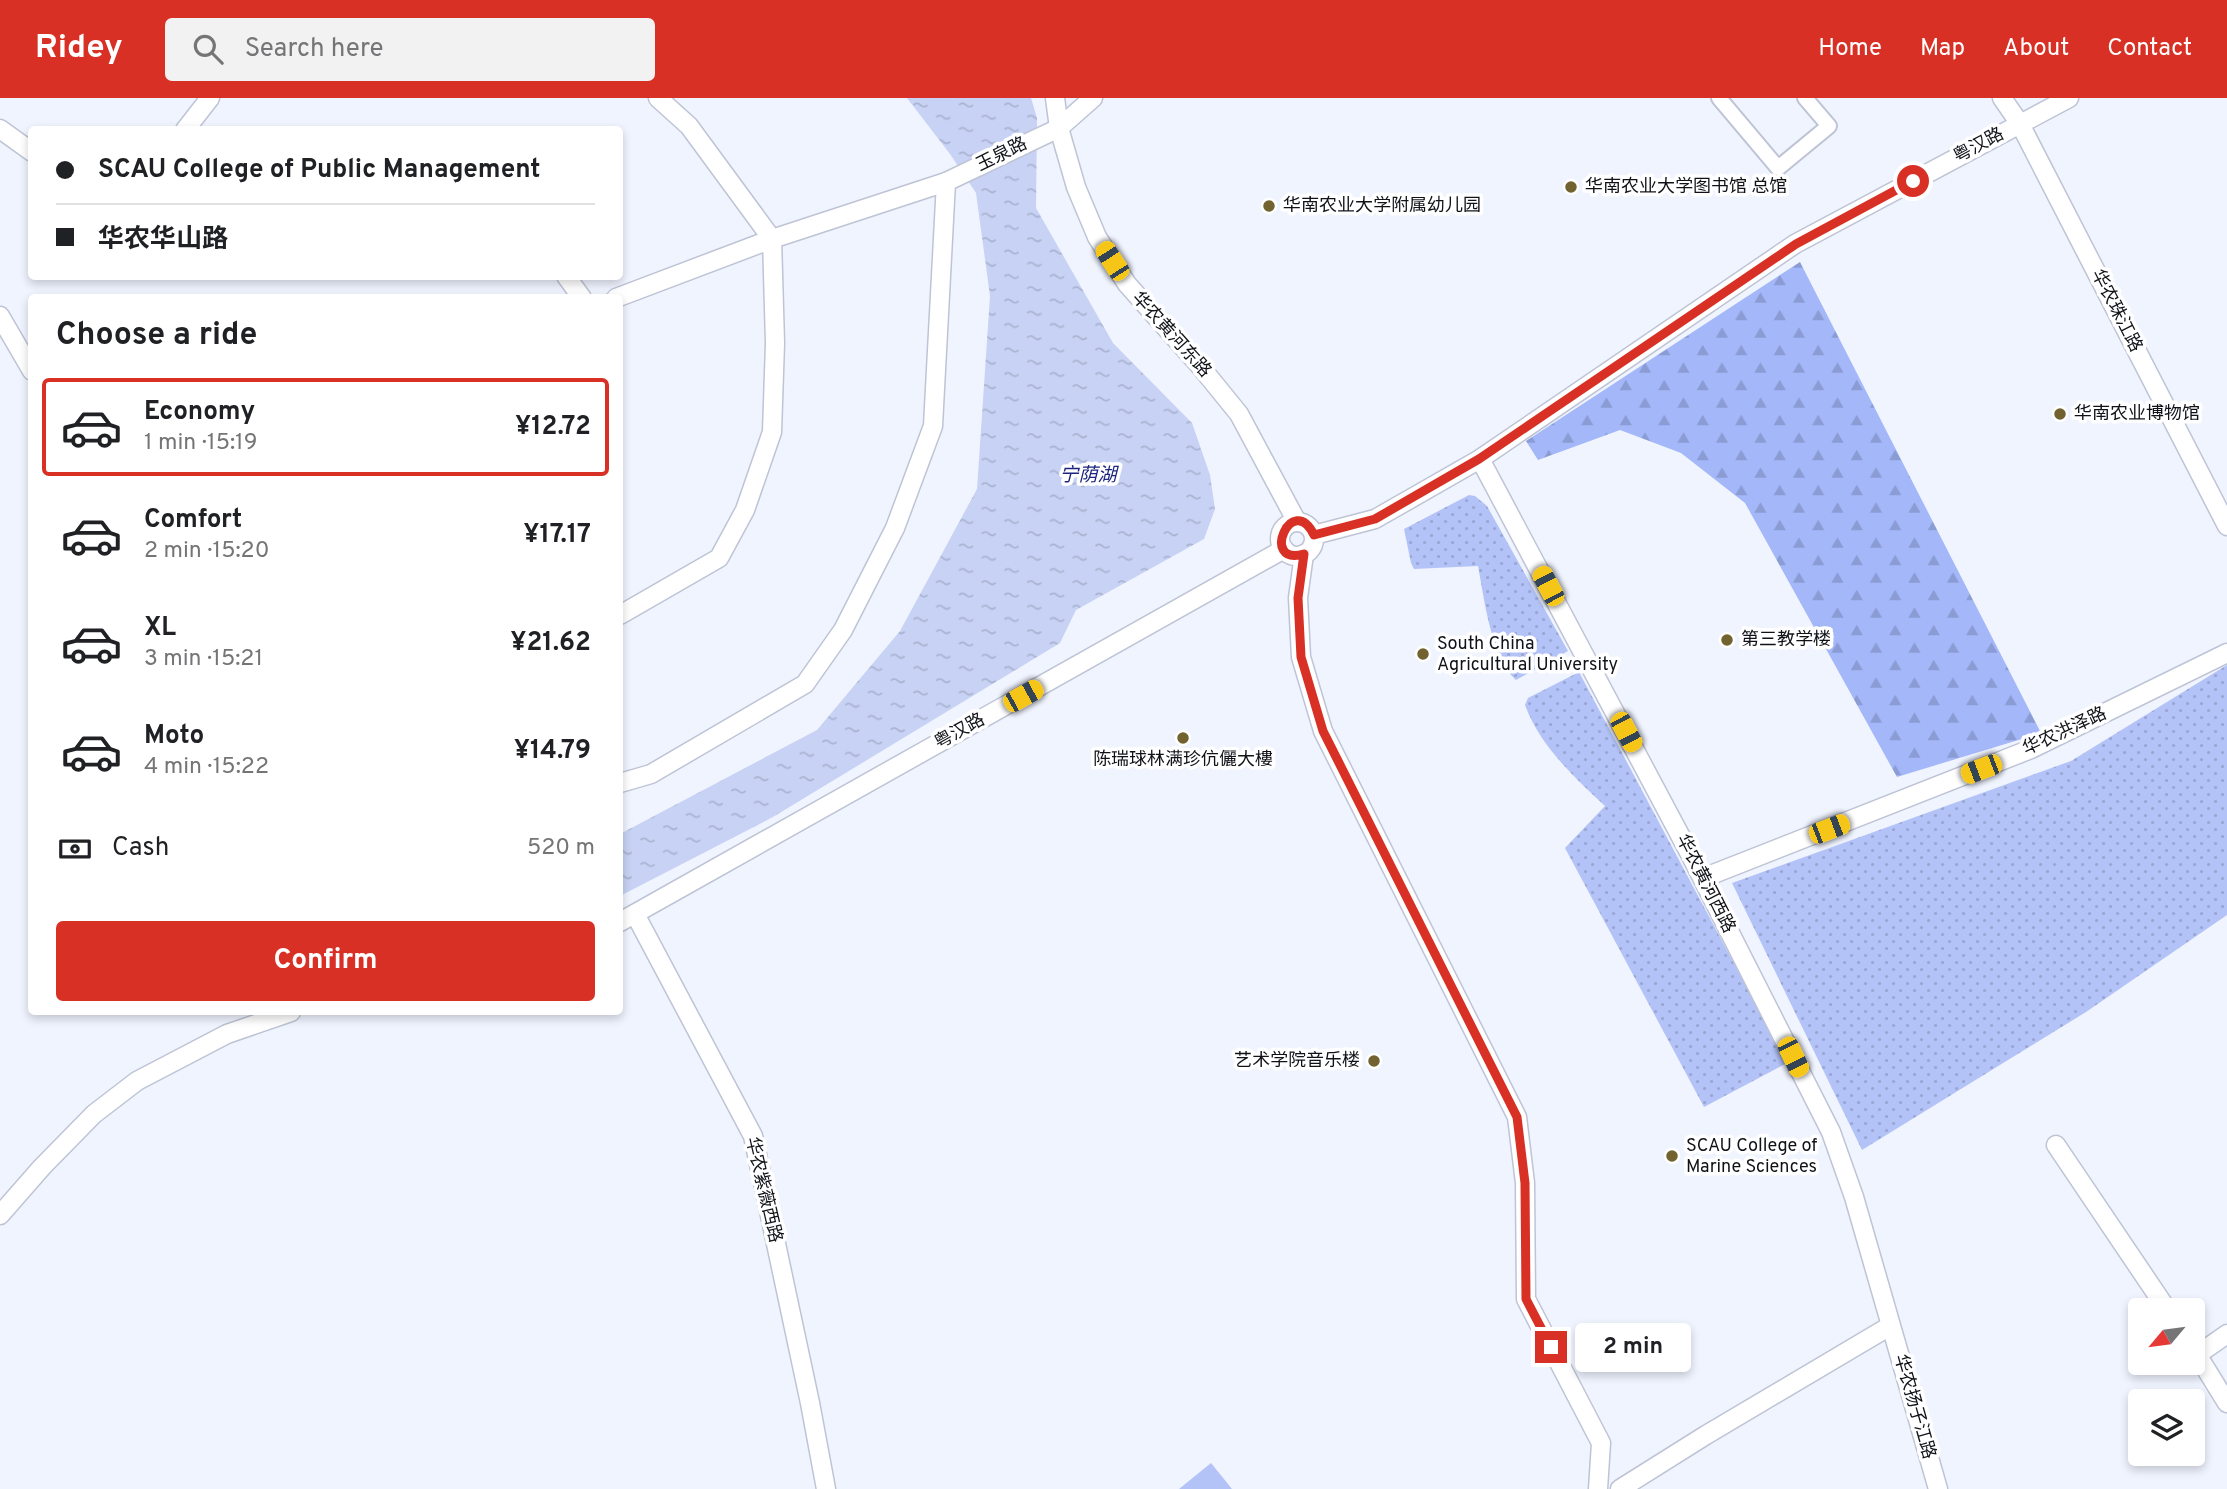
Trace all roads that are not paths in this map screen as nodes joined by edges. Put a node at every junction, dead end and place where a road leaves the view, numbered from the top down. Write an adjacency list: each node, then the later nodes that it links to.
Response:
1 (210, 98): 10 (street)
2 (658, 98): 15 (street)
3 (1055, 98): 11 (street, 华农黄河东路)
4 (1093, 98): 11 (street, 玉泉路)
5 (1719, 98): 6 (street)
6 (1805, 98)
7 (2001, 98): 9 (street, 华农珠江路)
8 (2069, 98): 9 (street, 粤汉路)
9 (2020, 124): 19 (street, 粤汉路); 21 (street, 华农珠江路)
10 (188, 126)
11 (1059, 128): 14 (street, 玉泉路); 20 (street, 华农黄河东路)
12 (0, 129): 13 (street)
13 (28, 149)
14 (946, 182): 15 (street, 玉泉路); 27 (street)
15 (772, 239): 16 (street, 玉泉路); 25 (street)
16 (623, 296)
17 (0, 316): 18 (street)
18 (28, 364)
19 (1479, 459): 22 (street, 粤汉路); 28 (street, 华农黄河西路)
20 (1297, 522): 22 (street); 23 (street)
21 (2227, 526)
22 (1314, 535): 24 (street)
23 (1284, 549): 24 (street); 29 (street, 粤汉路)
24 (1304, 554): 40 (street)
25 (623, 613)
26 (2227, 653): 28 (street, 华农洪泽路)
27 (623, 782)
28 (1703, 878): 34 (street, 华农黄河西路)
29 (627, 918): 39 (street, 华农紫薇西路)
30 (282, 1015): 32 (street)
31 (2056, 1145): 33 (street)
32 (0, 1215)
33 (2159, 1298)
34 (1890, 1325): 41 (street); 42 (street, 华农扬子江路)
35 (2227, 1334): 36 (street)
36 (2205, 1346)
37 (2205, 1367): 38 (street)
38 (2227, 1403)
39 (826, 1489)
40 (1598, 1489)
41 (1620, 1489)
42 (1938, 1489)

